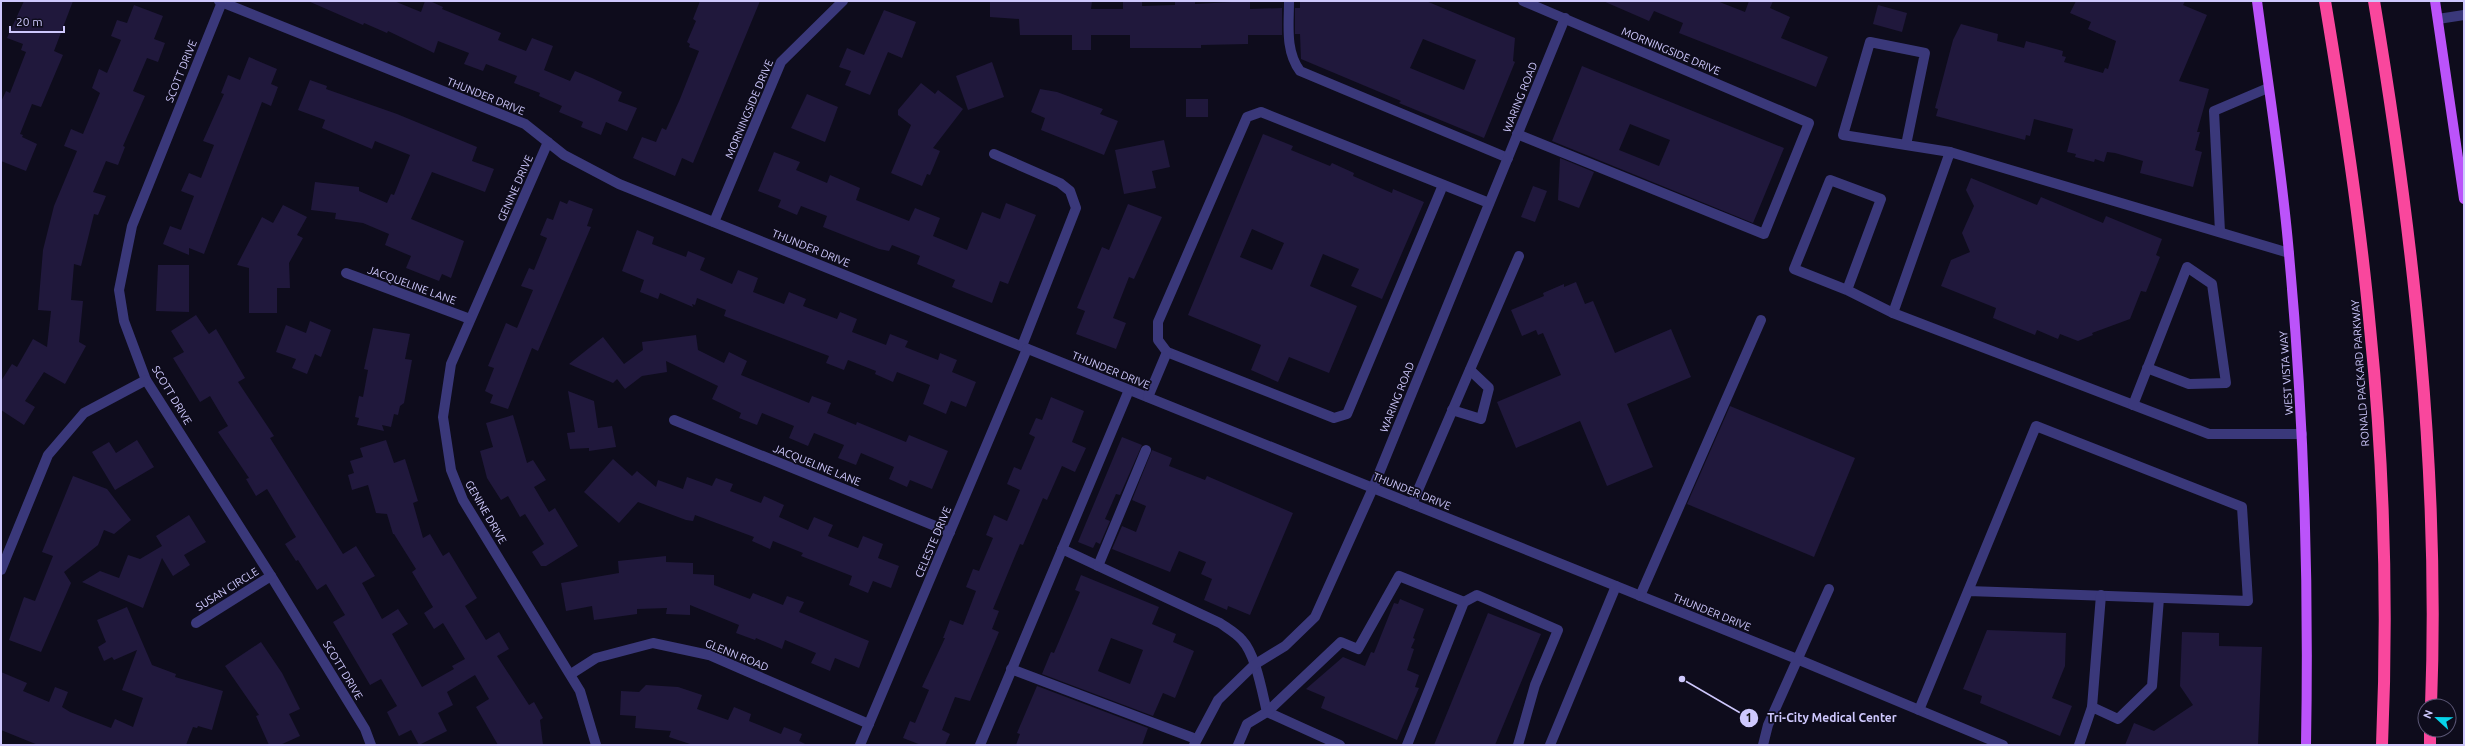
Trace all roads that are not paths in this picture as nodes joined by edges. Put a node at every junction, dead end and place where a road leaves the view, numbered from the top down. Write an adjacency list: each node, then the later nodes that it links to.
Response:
1 (843, 1): 22 (street, MORNINGSIDE DRIVE)
2 (1289, 1): 18 (street)
3 (1523, 1): 10 (street, MORNINGSIDE DRIVE)
4 (2257, 1): 12 (main road, WEST VISTA WAY)
5 (2325, 1): 81 (highway, RONALD PACKARD PARKWAY)
6 (2374, 1): 62 (highway)
7 (2435, 1): 11 (main road)
8 (221, 2): 14 (street, THUNDER DRIVE); 35 (street, SCOTT DRIVE)
9 (2464, 15): 11 (street)
10 (1565, 18): 13 (street, WARING ROAD); 13 (street, MORNINGSIDE DRIVE)
11 (2438, 19): 20 (main road)
12 (2268, 88): 23 (street); 24 (main road, WEST VISTA WAY)
13 (1517, 134): 18 (street, WARING ROAD)
14 (548, 142): 22 (street, THUNDER DRIVE); 29 (street, GENINE DRIVE)
15 (1906, 145): 15 (street); 16 (street)
16 (1950, 152): 23 (street); 28 (street)
17 (994, 154): 31 (street, CELESTE DRIVE)
18 (1508, 158): 21 (street, WARING ROAD)
19 (1443, 185): 21 (street); 32 (street); 32 (street)
20 (2464, 199)
21 (1489, 203): 43 (street, WARING ROAD)
22 (714, 222): 31 (street, THUNDER DRIVE)
23 (2220, 232): 24 (street)
24 (2289, 253): 41 (main road, WEST VISTA WAY)
25 (1519, 256): 34 (street)
26 (346, 273): 29 (street, JACQUELINE LANE)
27 (1847, 290): 27 (street); 28 (street)
28 (1893, 313): 38 (street)
29 (470, 319): 61 (street, GENINE DRIVE)
30 (1761, 320): 54 (street)
31 (1024, 347): 36 (street, THUNDER DRIVE); 45 (street, CELESTE DRIVE)
32 (1167, 352): 37 (street)
33 (2147, 368): 33 (street); 38 (street)
34 (1470, 370): 39 (street); 39 (street)
35 (146, 380): 48 (street); 49 (street, SCOTT DRIVE)
36 (1129, 390): 37 (street, THUNDER DRIVE); 46 (street)
37 (1148, 398): 43 (street, THUNDER DRIVE)
38 (2133, 405): 41 (street)
39 (1452, 410): 44 (street)
40 (674, 420): 45 (street, JACQUELINE LANE)
41 (2302, 434): 80 (main road, WEST VISTA WAY)
42 (1146, 450): 47 (street)
43 (1373, 488): 44 (street, THUNDER DRIVE); 59 (street, WARING ROAD)
44 (1412, 504): 50 (street, THUNDER DRIVE)
45 (950, 532): 66 (street, CELESTE DRIVE)
46 (1062, 549): 47 (street); 60 (street)
47 (1098, 566): 59 (street)
48 (1, 570)
49 (271, 576): 57 (street, SUSAN CIRCLE); 69 (street, SCOTT DRIVE)
50 (1616, 586): 54 (street, THUNDER DRIVE); 77 (street)
51 (1829, 590): 58 (street)
52 (1968, 591): 53 (street); 55 (street); 64 (street)
53 (2101, 595): 55 (street); 63 (street)
54 (1640, 596): 58 (street, THUNDER DRIVE)
55 (2159, 598): 63 (street)
56 (1464, 602): 65 (street); 75 (street); 76 (street)
57 (196, 623)
58 (1797, 660): 64 (street, THUNDER DRIVE); 78 (street)
59 (1254, 665): 65 (street); 67 (street, WARING ROAD)
60 (1011, 669): 67 (street); 72 (street)
61 (571, 674): 66 (street, GLENN ROAD); 70 (street, GENINE DRIVE)
62 (2431, 698)
63 (2092, 708): 79 (street)
64 (1919, 710): 68 (street, THUNDER DRIVE)
65 (1267, 712): 73 (street); 74 (street)
66 (869, 724): 71 (street, CELESTE DRIVE)
67 (1195, 742)
68 (1998, 744)
69 (371, 745)
70 (596, 745)
71 (860, 745)
72 (980, 745)
73 (1238, 745)
74 (1340, 745)
75 (1408, 745)
76 (1518, 745)
77 (1550, 745)
78 (1763, 745)
79 (2079, 745)
80 (2306, 745)
81 (2382, 745)

